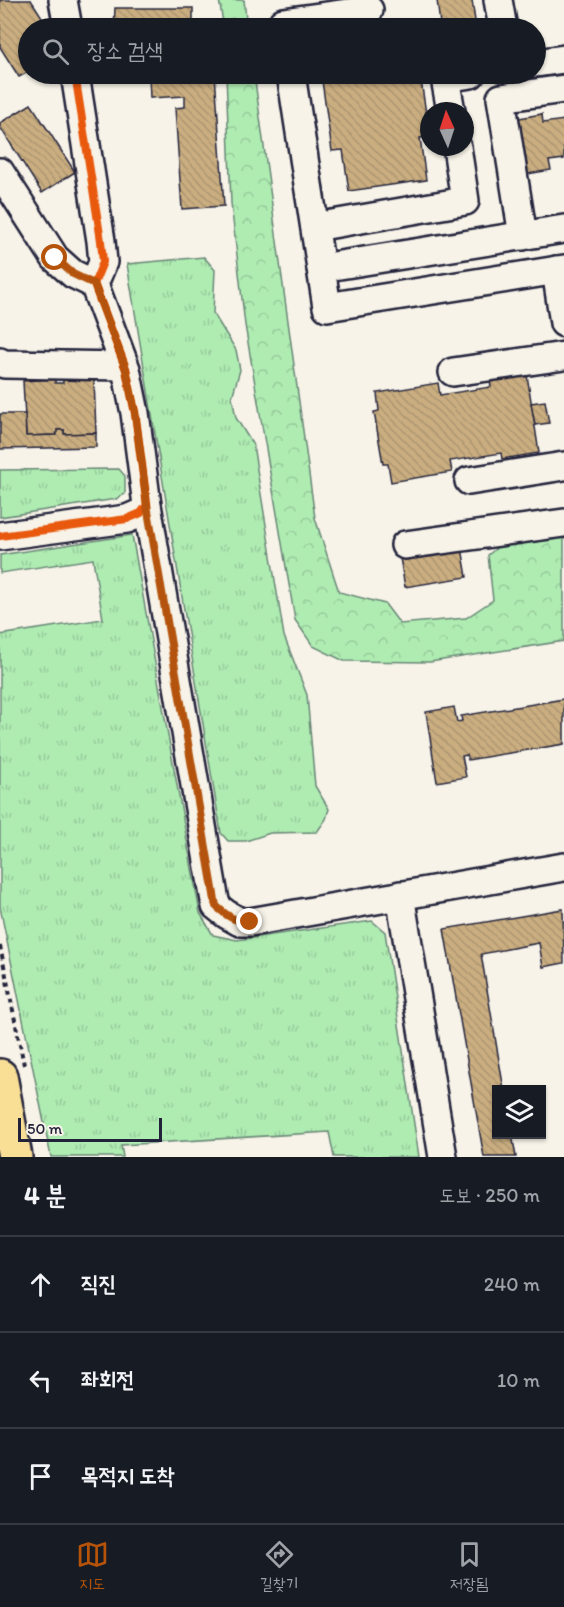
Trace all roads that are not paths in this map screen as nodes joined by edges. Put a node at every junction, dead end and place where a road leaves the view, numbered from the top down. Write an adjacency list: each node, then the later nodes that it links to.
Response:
1 (63, 0): 5 (street)
2 (498, 0): 6 (street)
3 (369, 10): 4 (street)
4 (282, 17)
5 (66, 18)
6 (501, 18)
7 (564, 59): 8 (street)
8 (546, 62)
9 (77, 84): 21 (street)
10 (293, 84): 16 (street)
11 (447, 84): 13 (street)
12 (564, 89): 18 (street)
13 (450, 102)
14 (458, 156): 16 (street)
15 (0, 172): 21 (street)
16 (315, 227): 19 (street)
17 (564, 229): 18 (street)
18 (523, 236): 19 (street)
19 (321, 268): 20 (street)
20 (560, 269): 22 (street)
21 (94, 284): 25 (street)
22 (564, 323)
23 (564, 356): 26 (street)
24 (0, 362): 25 (street)
25 (124, 366): 29 (street)
26 (453, 372)
27 (564, 466): 28 (street)
28 (469, 481)
29 (147, 505): 31 (street); 34 (street)
30 (564, 523): 32 (street)
31 (0, 536)
32 (405, 545)
33 (564, 867): 34 (street)
34 (400, 895): 37 (street)
35 (13, 1076): 36 (main road)
36 (15, 1157)
37 (443, 1157)

